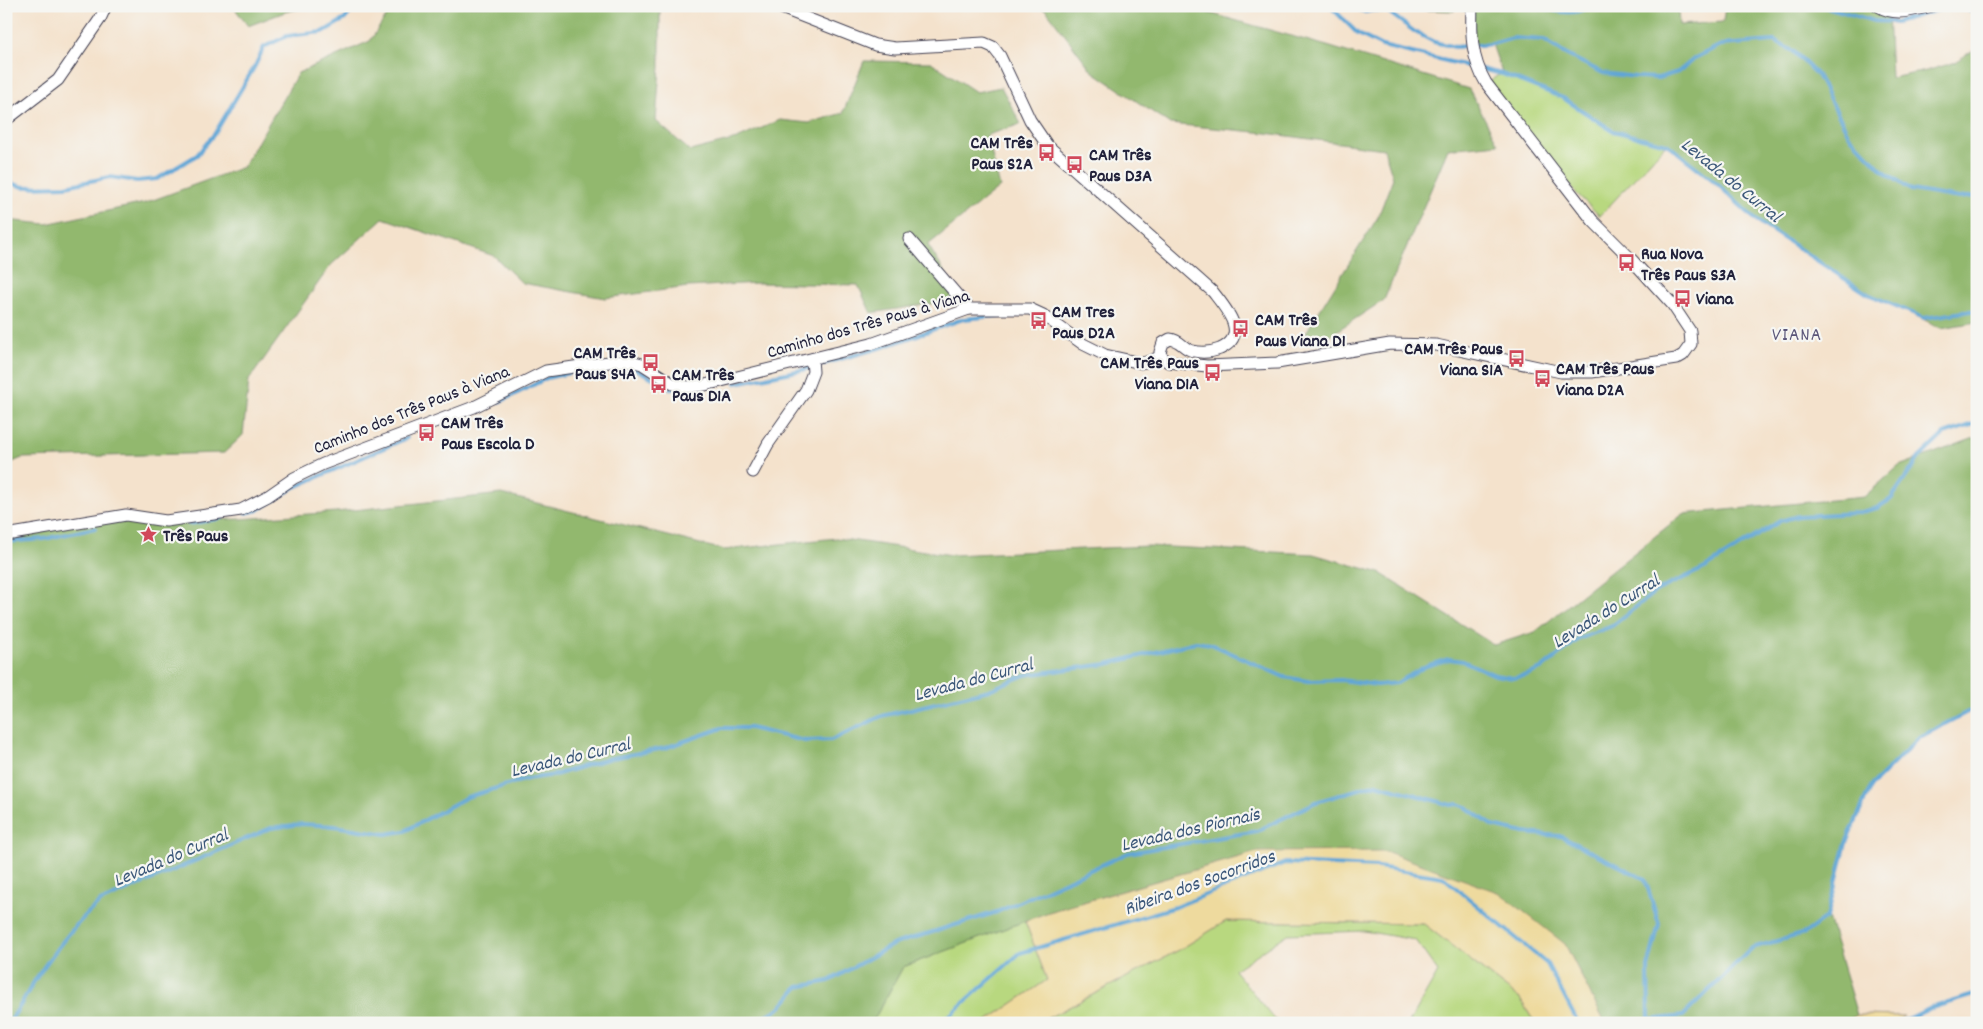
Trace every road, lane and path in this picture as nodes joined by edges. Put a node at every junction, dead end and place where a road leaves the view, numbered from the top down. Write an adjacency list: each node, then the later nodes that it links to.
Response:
1 (106, 6): 6 (street)
2 (776, 6): 9 (street)
3 (1472, 6): 9 (street)
4 (1878, 6): 5 (street)
5 (1932, 6)
6 (6, 120)
7 (909, 239): 8 (street)
8 (969, 309): 9 (street, Caminho dos Três Paus à Viana); 10 (street, Caminho dos Três Paus à Viana)
9 (1161, 356)
10 (812, 359): 11 (street); 12 (street, Caminho dos Três Paus à Viana)
11 (753, 472)
12 (6, 535)

